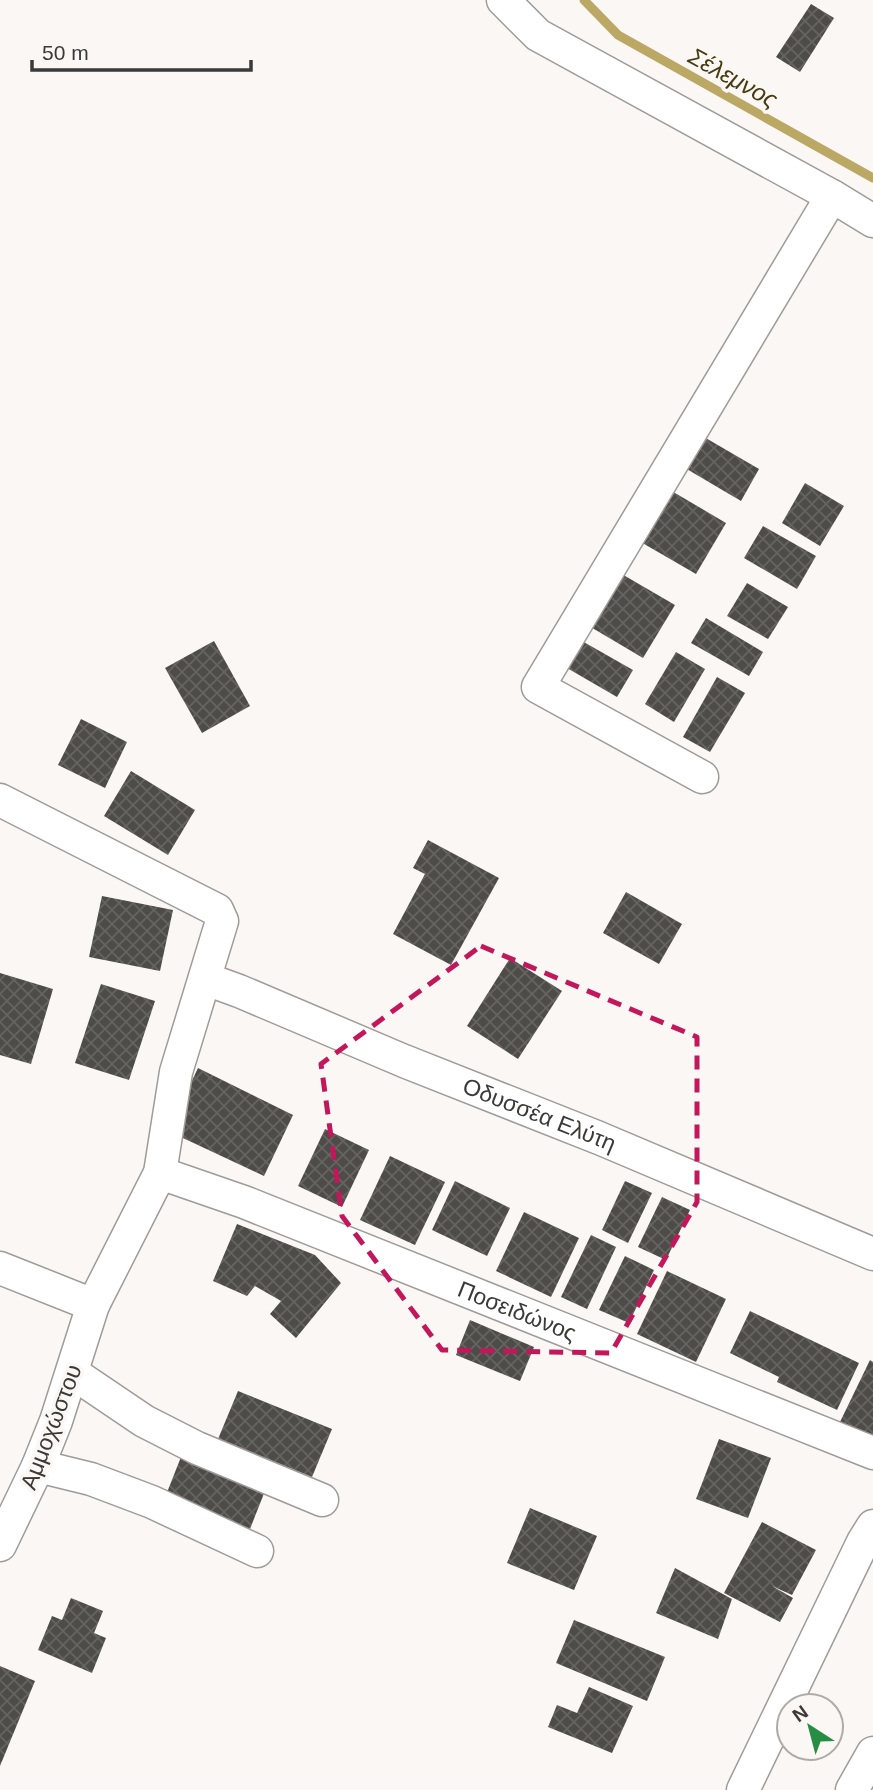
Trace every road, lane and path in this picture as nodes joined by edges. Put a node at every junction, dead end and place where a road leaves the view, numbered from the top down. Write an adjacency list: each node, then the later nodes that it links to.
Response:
1 (503, 0): 2 (street)
2 (832, 196): 3 (street); 4 (street)
3 (873, 221)
4 (702, 777)
5 (0, 800): 6 (street, Αμμοχώστου)
6 (206, 979): 7 (street, Αμμοχώστου); 8 (street, Οδυσσέα Ελύτη)
7 (160, 1173): 10 (street, Αμμοχώστου); 12 (street, Ποσειδώνος)
8 (873, 1254)
9 (0, 1268): 10 (street)
10 (93, 1305): 11 (street, Αμμοχώστου)
11 (72, 1373): 13 (street, Αμμοχώστου); 14 (street)
12 (873, 1452)
13 (38, 1466): 16 (street, Αμμοχώστου); 17 (street)
14 (321, 1500)
15 (873, 1526): 19 (street)
16 (0, 1545)
17 (257, 1551)
18 (873, 1753): 20 (street)
19 (743, 1790)
20 (852, 1790)

